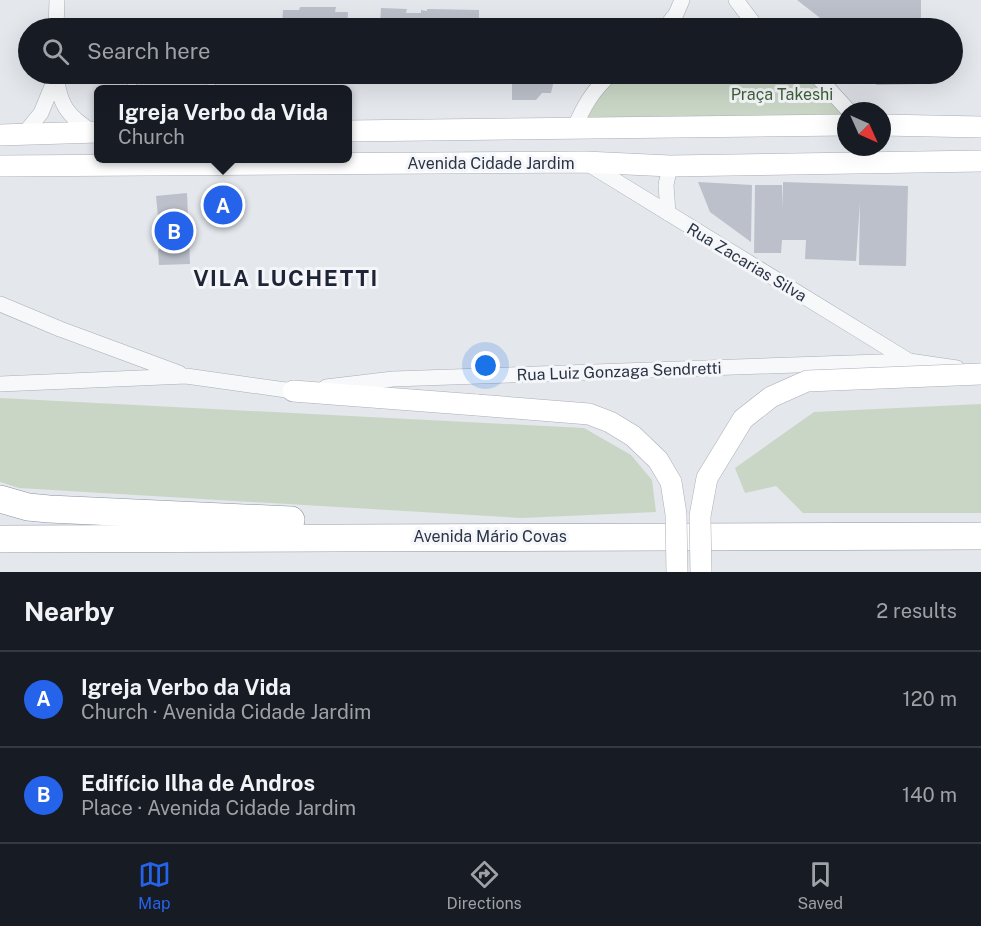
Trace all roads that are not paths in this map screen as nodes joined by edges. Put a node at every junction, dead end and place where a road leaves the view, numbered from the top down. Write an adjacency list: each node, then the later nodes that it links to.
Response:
1 (57, 0): 4 (street)
2 (682, 0): 5 (street)
3 (736, 0): 6 (street)
4 (56, 18)
5 (673, 18)
6 (750, 18)
7 (53, 84): 20 (street)
8 (58, 84): 16 (street)
9 (600, 84): 15 (street)
10 (824, 84): 11 (street)
11 (841, 102)
12 (837, 125): 15 (main road, Avenida Cidade Jardim)
13 (891, 125): 14 (main road)
14 (981, 127)
15 (574, 129): 17 (main road, Avenida Cidade Jardim)
16 (94, 131)
17 (352, 131)
18 (94, 132): 20 (main road)
19 (0, 135): 20 (main road)
20 (24, 135)
21 (981, 161): 24 (main road, Avenida Cidade Jardim)
22 (585, 162): 23 (main road, Avenida Cidade Jardim); 24 (main road, Avenida Cidade Jardim); 25 (street, Rua Zacarias Silva)
23 (0, 166)
24 (670, 166): 25 (street)
25 (668, 213): 27 (street, Rua Zacarias Silva)
26 (0, 304): 29 (street)
27 (909, 361): 28 (street); 31 (street, Rua Luiz Gonzaga Sendretti)
28 (981, 373): 37 (main road, bridge)
29 (186, 376): 30 (street); 31 (street, Rua Luiz Gonzaga Sendretti)
30 (0, 384)
31 (293, 391): 36 (main road, bridge)
32 (0, 499): 33 (highway)
33 (423, 536): 34 (highway, Avenida Mário Covas); 35 (highway, Avenida Mário Covas)
34 (981, 536)
35 (0, 539)
36 (677, 572)
37 (701, 572)

